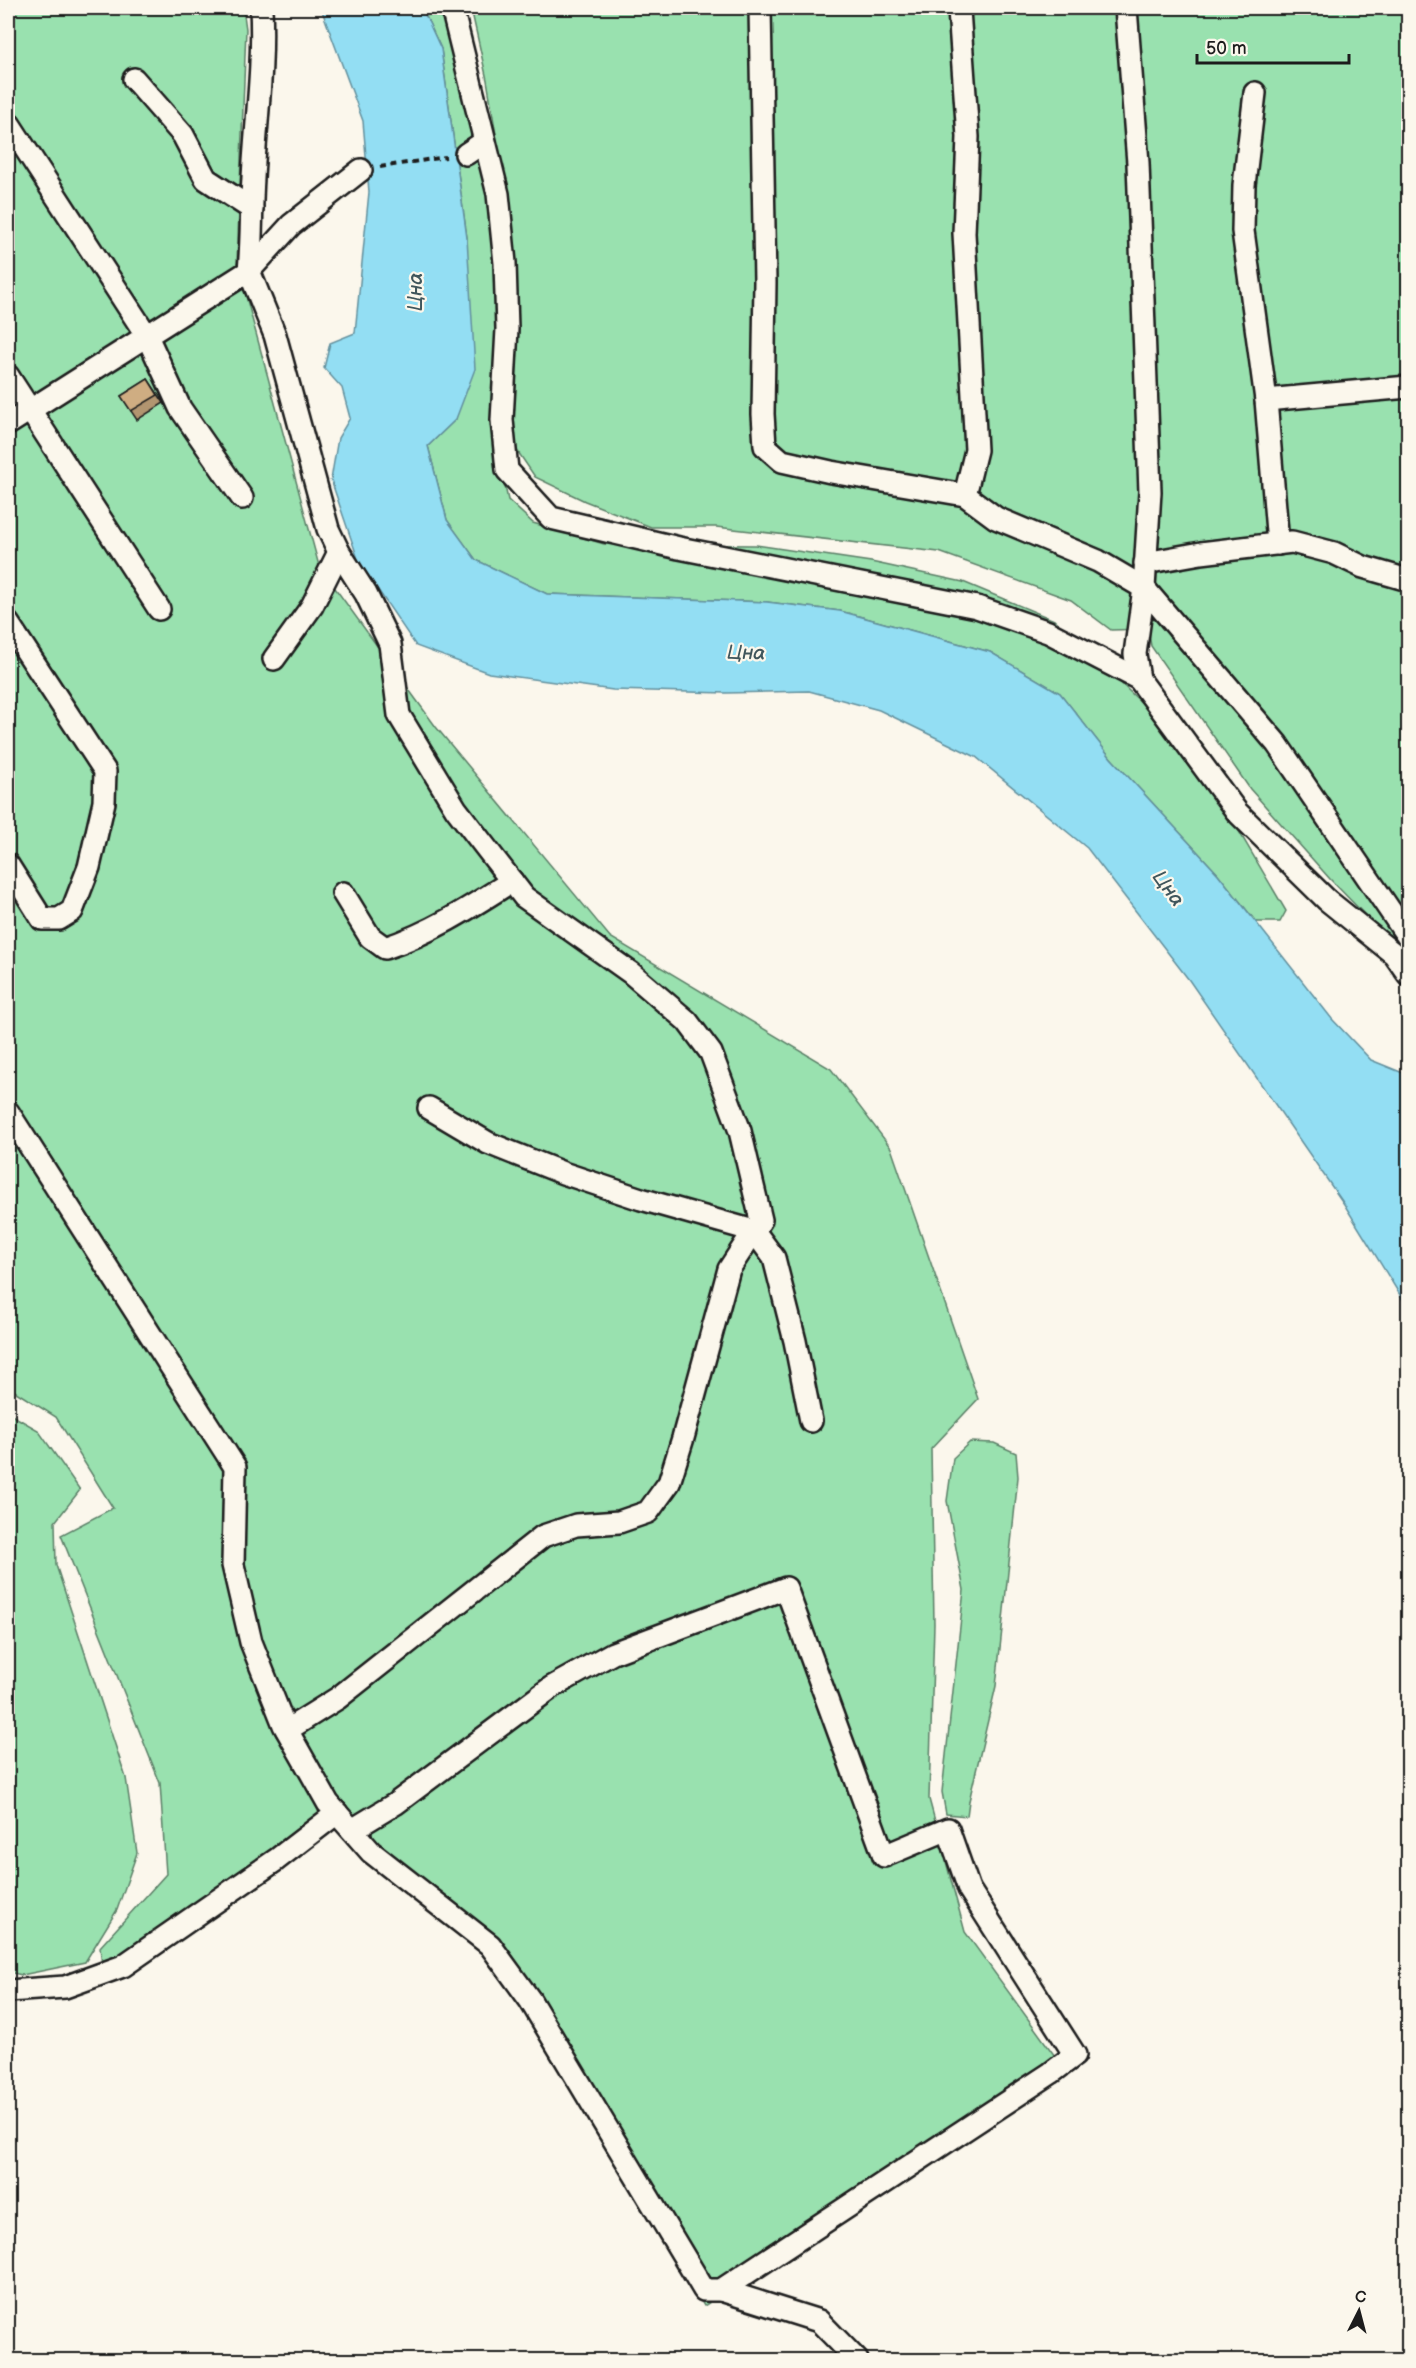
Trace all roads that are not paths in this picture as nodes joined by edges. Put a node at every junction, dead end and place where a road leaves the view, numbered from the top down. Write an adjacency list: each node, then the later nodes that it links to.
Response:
1 (261, 8): 12 (lane)
2 (452, 8): 9 (lane)
3 (760, 8): 20 (lane)
4 (1126, 8): 24 (lane)
5 (959, 10): 20 (lane)
6 (134, 80): 12 (lane)
7 (1255, 93): 17 (lane)
8 (8, 122): 14 (lane)
9 (484, 142): 10 (lane); 30 (lane)
10 (466, 154)
11 (361, 170): 13 (lane)
12 (252, 209): 13 (lane)
13 (249, 271): 14 (lane); 23 (lane)
14 (147, 336): 18 (lane); 21 (lane)
15 (8, 376): 18 (lane)
16 (1408, 387): 17 (lane)
17 (1266, 400): 22 (lane)
18 (30, 410): 19 (lane); 27 (lane)
19 (8, 424)
20 (965, 495): 26 (lane)
21 (242, 498)
22 (1278, 544): 24 (lane); 25 (lane)
23 (339, 552): 29 (lane); 32 (lane)
24 (1145, 563): 26 (lane)
25 (1408, 580)
26 (1144, 588): 30 (lane); 34 (lane)
27 (159, 609)
28 (8, 622): 31 (lane)
29 (274, 659)
30 (1139, 680): 35 (lane)
31 (8, 865)
32 (512, 881): 33 (lane); 38 (lane)
33 (343, 893)
34 (1408, 937)
35 (1408, 974)
36 (429, 1108): 38 (lane)
37 (8, 1112): 40 (lane)
38 (754, 1231): 39 (lane); 40 (lane)
39 (811, 1421)
40 (287, 1730): 41 (lane)
41 (337, 1814): 42 (lane); 43 (lane)
42 (352, 1830): 44 (lane); 44 (lane)
43 (8, 1990)
44 (721, 2290): 45 (lane)
45 (857, 2361)

